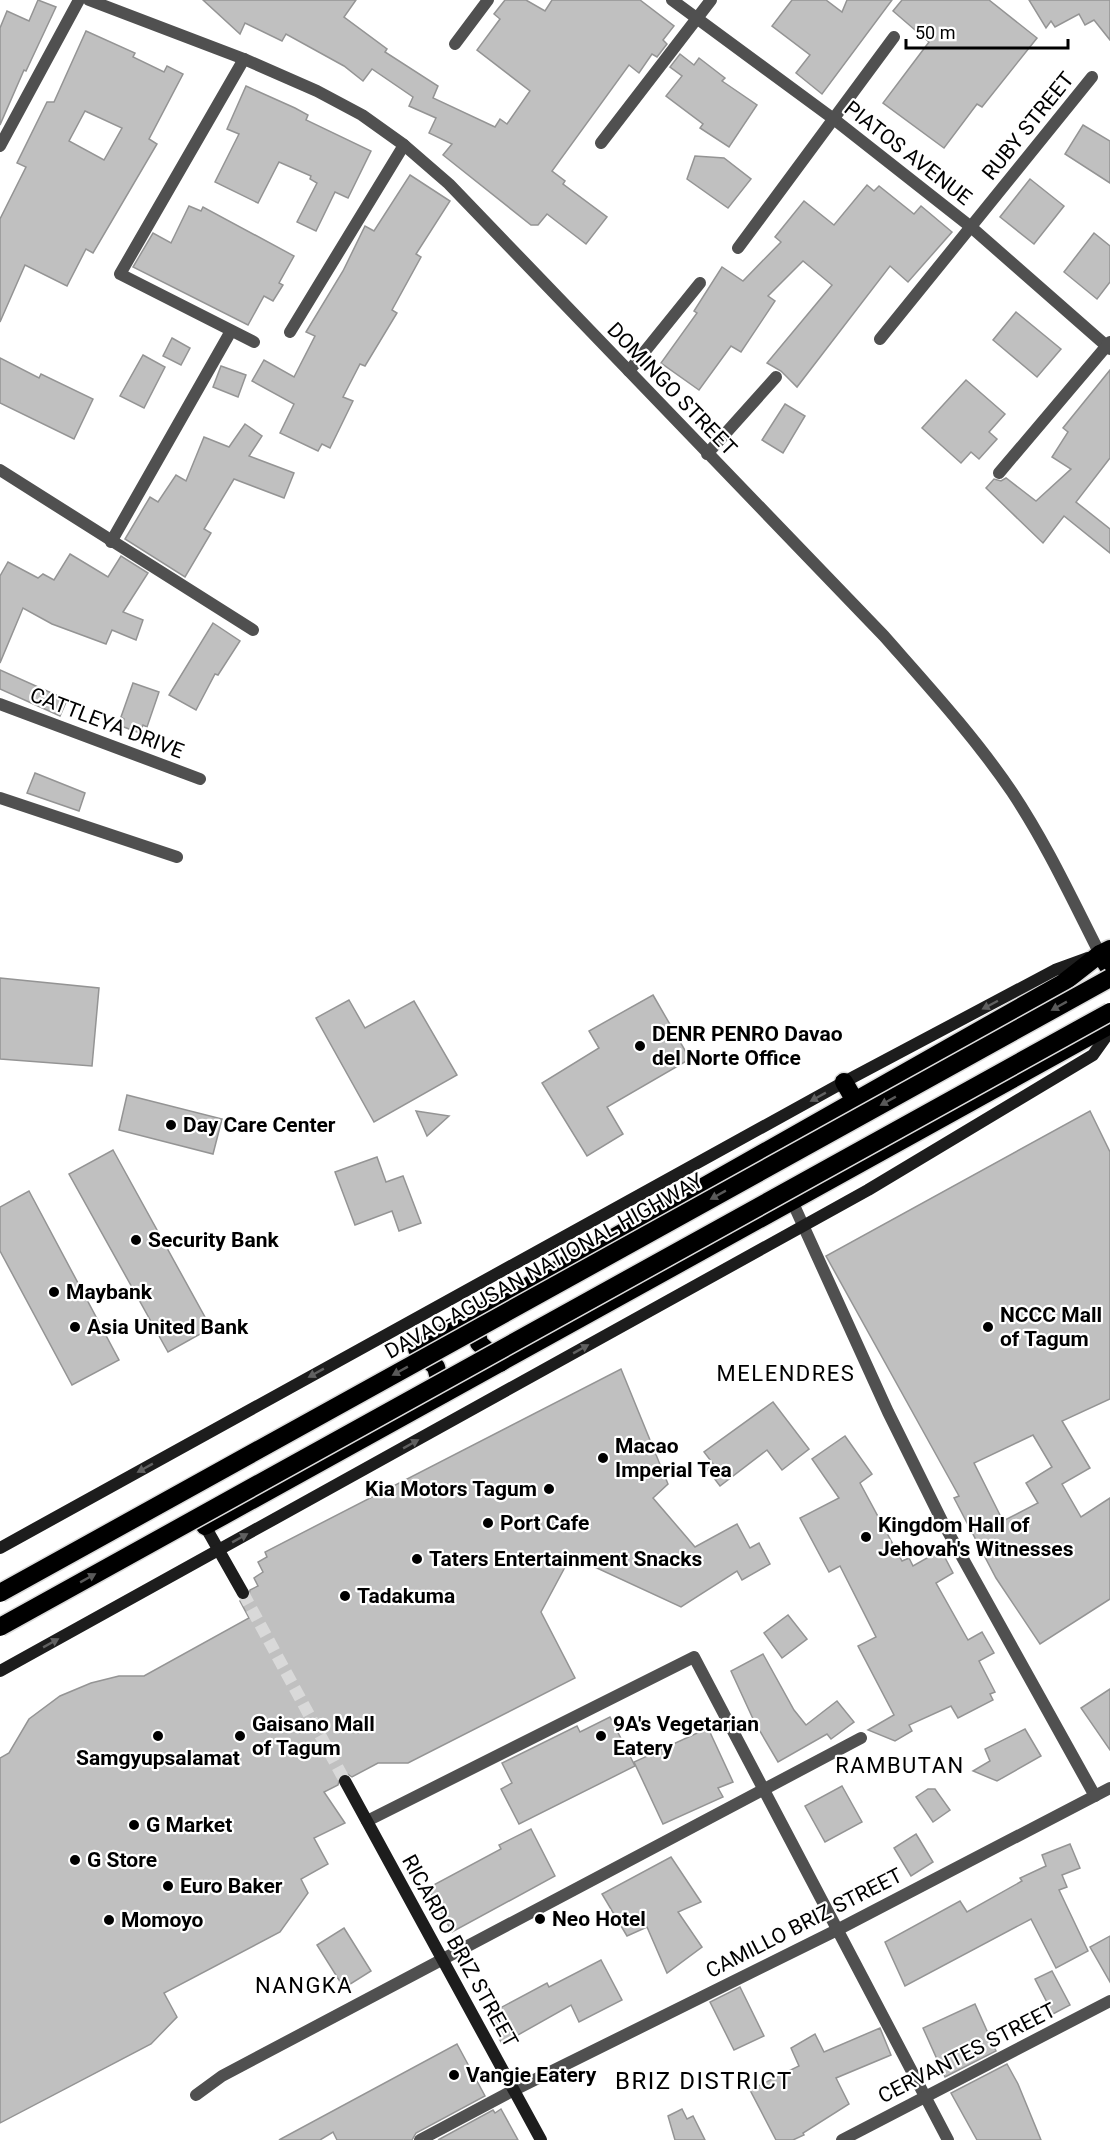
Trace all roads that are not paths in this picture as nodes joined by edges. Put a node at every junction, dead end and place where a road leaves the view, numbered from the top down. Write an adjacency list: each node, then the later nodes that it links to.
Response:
1 (79, 0): 14 (street)
2 (89, 0): 9 (street, DOMINGO STREET)
3 (488, 0): 8 (street)
4 (672, 0): 6 (street, PIATOS AVENUE)
5 (711, 0): 6 (street)
6 (697, 18): 11 (street, PIATOS AVENUE); 12 (street)
7 (894, 38): 11 (street)
8 (454, 44)
9 (244, 59): 13 (street, DOMINGO STREET); 18 (street)
10 (1092, 77): 15 (street, RUBY STREET)
11 (835, 120): 15 (street, PIATOS AVENUE); 16 (street)
12 (601, 143)
13 (404, 145): 19 (street); 23 (street, DOMINGO STREET)
14 (0, 146)
15 (971, 227): 20 (street, RUBY STREET); 22 (street, PIATOS AVENUE)
16 (738, 248)
17 (700, 283): 23 (street)
18 (231, 331): 21 (street); 28 (street)
19 (290, 332)
20 (880, 339)
21 (254, 342)
22 (1109, 346): 27 (street)
23 (629, 371): 25 (street, DOMINGO STREET)
24 (776, 377): 25 (street)
25 (707, 454): 34 (street, DOMINGO STREET)
26 (0, 470): 28 (street)
27 (999, 473)
28 (111, 542): 29 (street)
29 (253, 630)
30 (0, 704): 31 (street, CATTLEYA DRIVE)
31 (200, 778)
32 (0, 798): 33 (street)
33 (177, 857)
34 (1107, 954): 35 (highway); 39 (street, one-way to 39); 40 (highway, DAVAO-AGUSAN NATIONAL HIGHWAY)
35 (1110, 978): 49 (highway, DAVAO-AGUSAN NATIONAL HIGHWAY, one-way to 49, bridge)
36 (1110, 1012): 51 (highway, one-way to 36, bridge)
37 (1110, 1025): 41 (highway)
38 (1110, 1031): 42 (street)
39 (844, 1082): 40 (highway); 47 (street, one-way to 47)
40 (855, 1101): 43 (highway, DAVAO-AGUSAN NATIONAL HIGHWAY)
41 (792, 1201): 42 (street); 44 (highway)
42 (804, 1226): 48 (street, one-way to 42); 57 (street)
43 (474, 1317): 44 (highway); 45 (highway, DAVAO-AGUSAN NATIONAL HIGHWAY)
44 (500, 1363): 45 (highway)
45 (443, 1394): 46 (highway)
46 (205, 1526): 48 (street)
47 (0, 1548)
48 (218, 1550): 50 (street); 52 (street, one-way to 48)
49 (0, 1593)
50 (243, 1593)
51 (0, 1627)
52 (0, 1671)
53 (861, 1738): 56 (street)
54 (345, 1780): 58 (street, RICARDO BRIZ STREET)
55 (1110, 1788): 57 (street, CAMILLO BRIZ STREET)
56 (764, 1791): 58 (street); 59 (street); 60 (street)
57 (1095, 1797): 59 (street, CAMILLO BRIZ STREET)
58 (367, 1821): 60 (street, RICARDO BRIZ STREET)
59 (837, 1930): 62 (street, CAMILLO BRIZ STREET); 64 (street)
60 (442, 1959): 62 (street, RICARDO BRIZ STREET); 63 (street)
61 (1110, 2001): 64 (street, CERVANTES STREET)
62 (514, 2090): 65 (street, CAMILLO BRIZ STREET); 66 (street, RICARDO BRIZ STREET)
63 (196, 2095)
64 (925, 2096): 67 (street, CERVANTES STREET); 68 (street)
65 (420, 2140)
66 (541, 2140)
67 (842, 2140)
68 (948, 2140)

